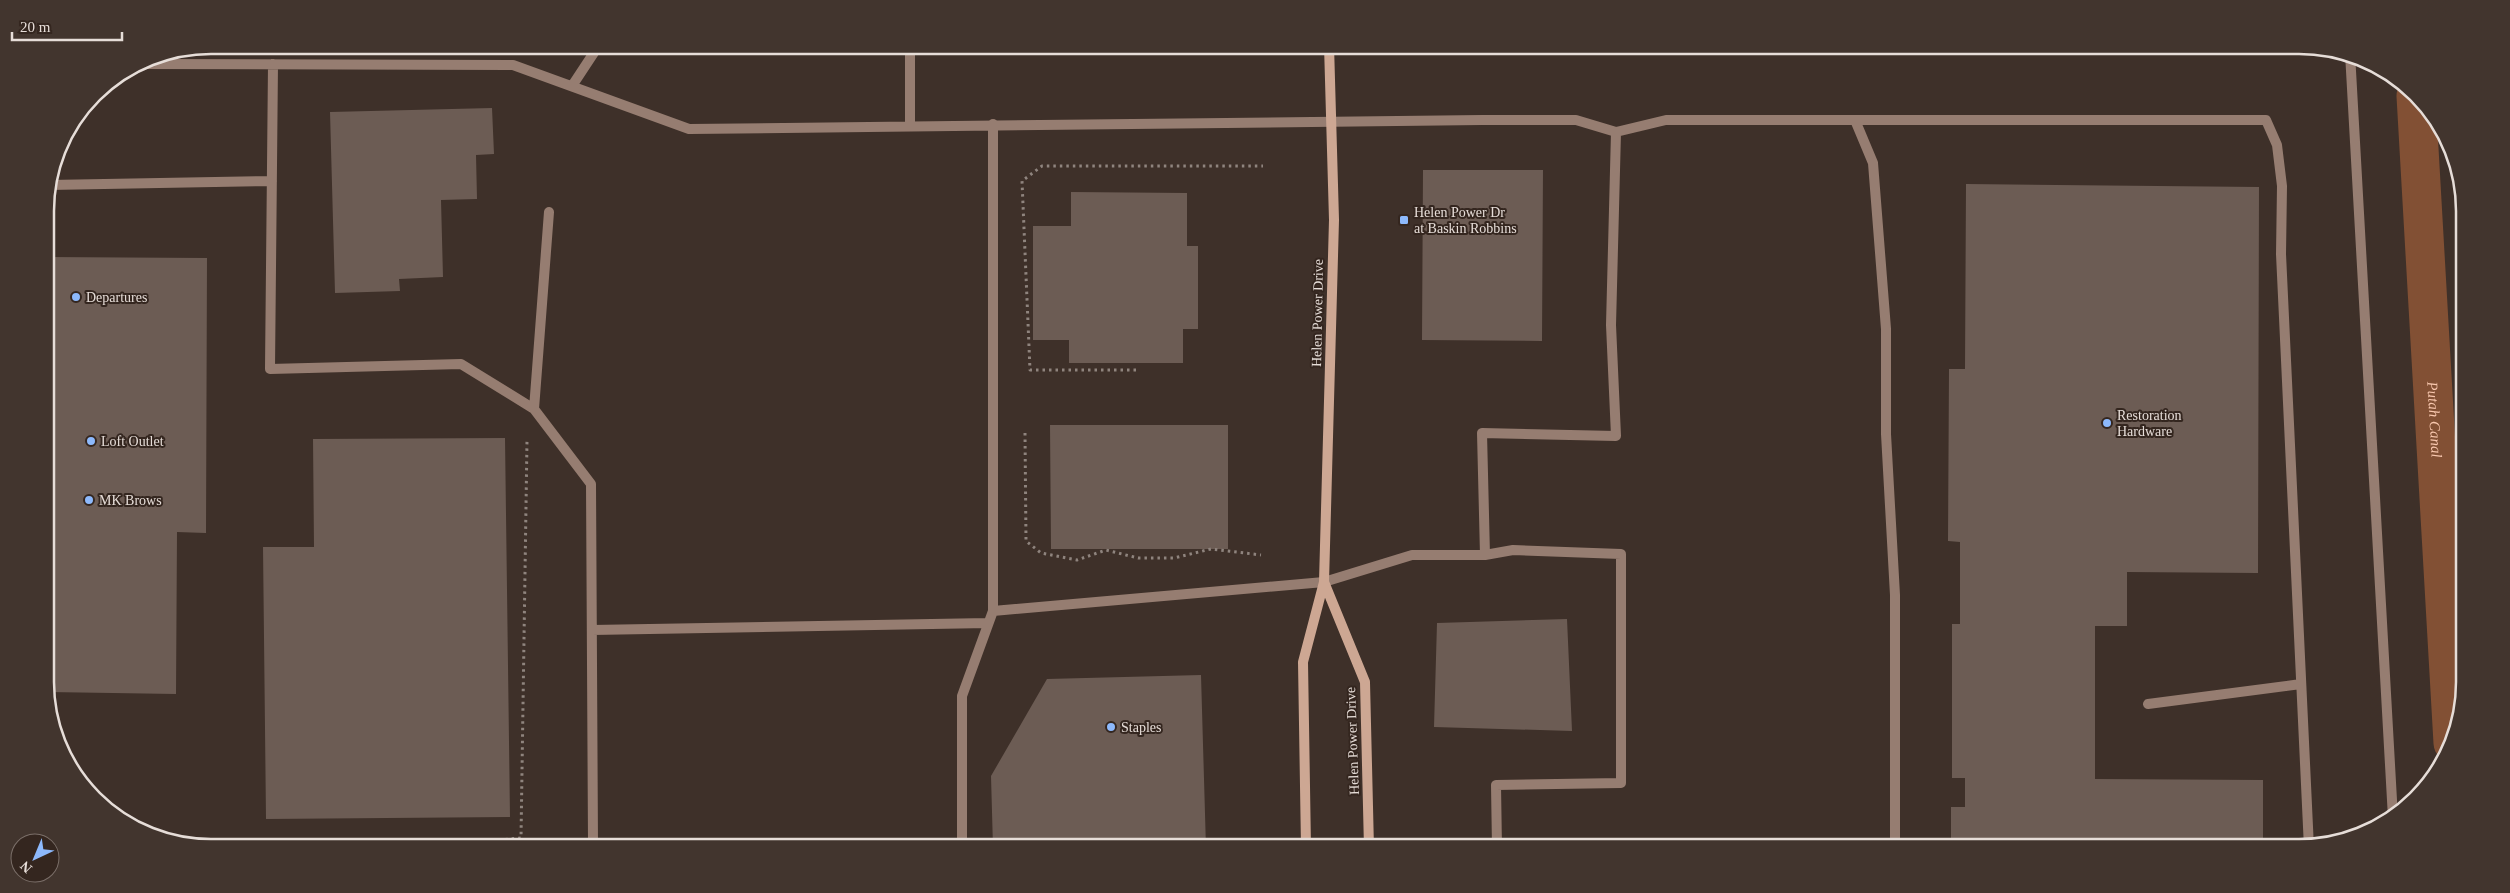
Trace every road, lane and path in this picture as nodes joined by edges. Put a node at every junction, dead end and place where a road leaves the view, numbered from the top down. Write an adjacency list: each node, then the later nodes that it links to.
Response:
1 (593, 54): 7 (lane)
2 (910, 54): 11 (lane)
3 (1329, 54): 8 (street, Helen Power Drive)
4 (157, 63): 6 (lane)
5 (2351, 63): 29 (lane)
6 (273, 64): 7 (lane); 14 (lane)
7 (572, 86): 11 (lane)
8 (1331, 120): 10 (lane); 12 (lane); 23 (street, Helen Power Drive)
9 (1855, 120): 12 (lane); 27 (lane); 36 (lane)
10 (993, 124): 11 (lane); 24 (lane)
11 (910, 125)
12 (1616, 132): 22 (lane)
13 (1264, 166): 17 (path)
14 (272, 181): 15 (lane); 18 (lane)
15 (56, 184)
16 (549, 212): 18 (lane)
17 (1136, 370)
18 (534, 409): 26 (lane)
19 (1025, 433): 21 (path)
20 (527, 435): 30 (path)
21 (1261, 555)
22 (1485, 555): 23 (lane); 35 (lane)
23 (1324, 582): 24 (lane); 33 (street, Helen Power Drive); 34 (street, Helen Power Drive)
24 (993, 611): 25 (lane)
25 (988, 623): 26 (lane); 32 (lane)
26 (592, 630): 31 (lane)
27 (2301, 684): 28 (lane); 37 (lane)
28 (2148, 704)
29 (2392, 809)
30 (510, 839)
31 (596, 839)
32 (962, 839)
33 (1306, 839)
34 (1369, 839)
35 (1497, 839)
36 (1895, 839)
37 (2309, 839)

